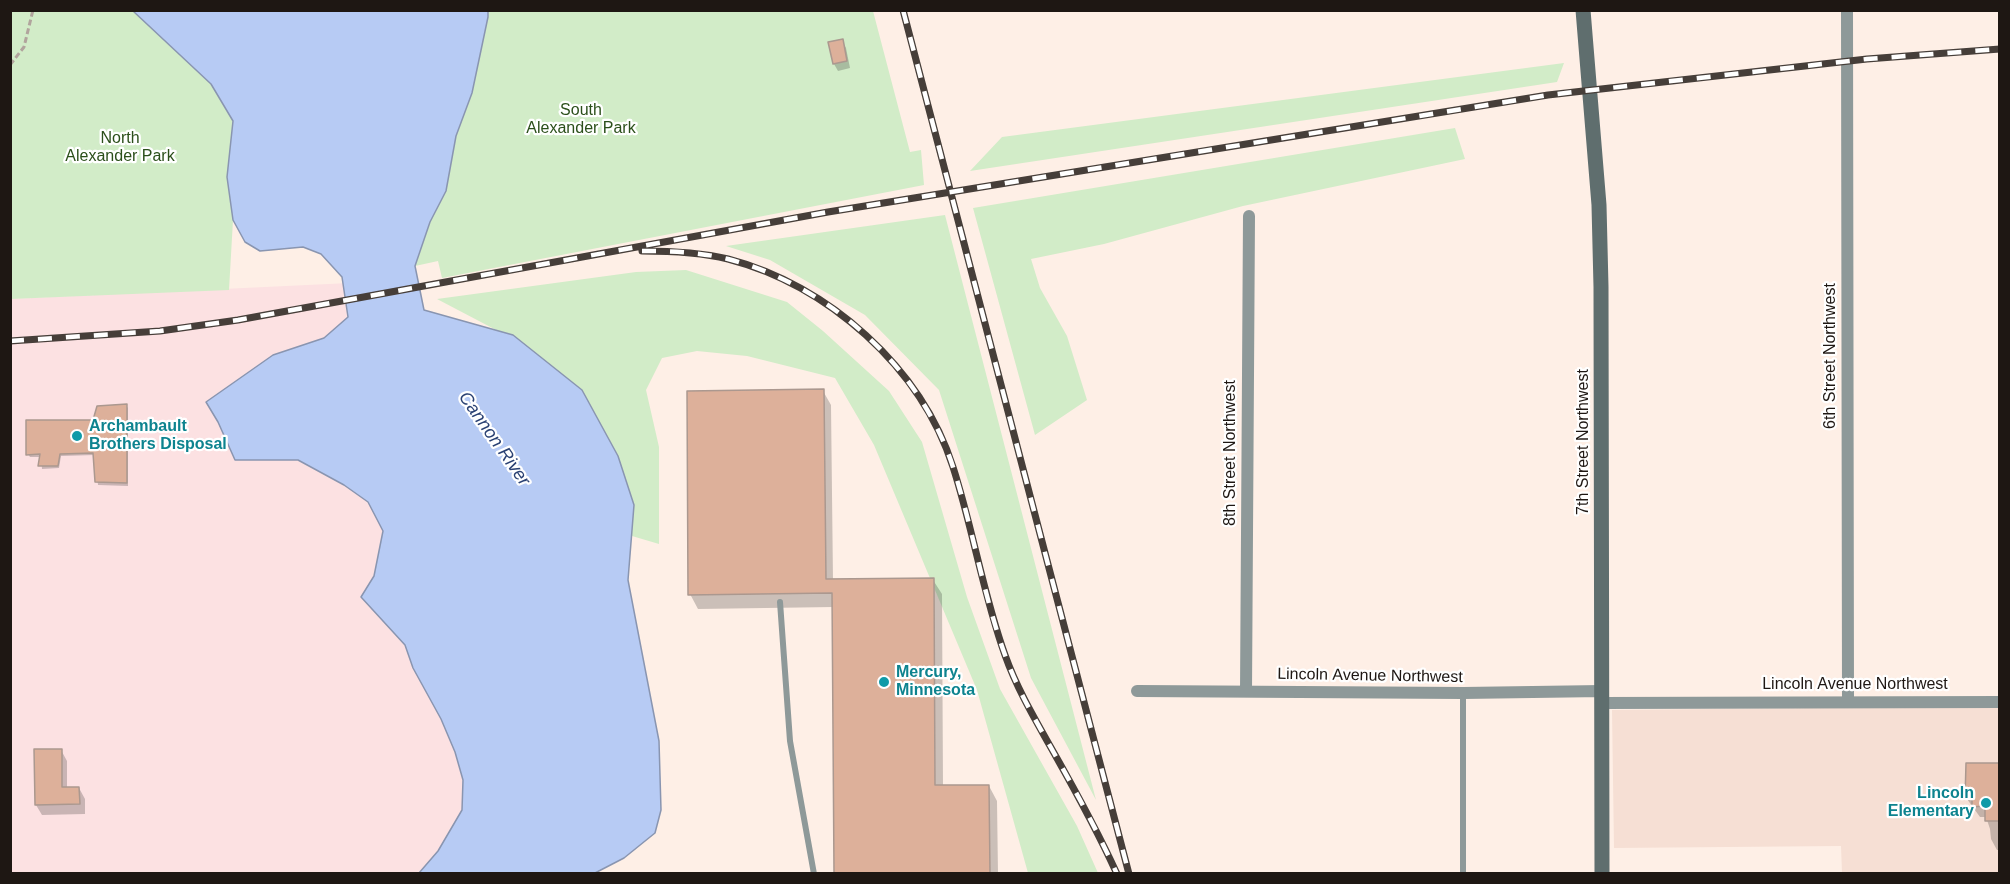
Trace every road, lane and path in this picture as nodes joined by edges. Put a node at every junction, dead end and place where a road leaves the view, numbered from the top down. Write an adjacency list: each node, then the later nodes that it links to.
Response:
1 (33, 10): 4 (path)
2 (1582, 10): 10 (street, 7th Street Northwest)
3 (1847, 10): 11 (street, 6th Street Northwest)
4 (10, 65)
5 (1249, 216): 8 (street, 8th Street Northwest)
6 (780, 602): 13 (lane)
7 (1137, 691): 8 (street, Lincoln Avenue Northwest)
8 (1246, 691): 9 (street, Lincoln Avenue Northwest)
9 (1463, 693): 10 (street, Lincoln Avenue Northwest); 14 (lane)
10 (1602, 697): 11 (street, Lincoln Avenue Northwest); 15 (street, 7th Street Northwest)
11 (1848, 701): 12 (street, Lincoln Avenue Northwest)
12 (2000, 702)
13 (814, 873)
14 (1463, 873)
15 (1602, 873)

